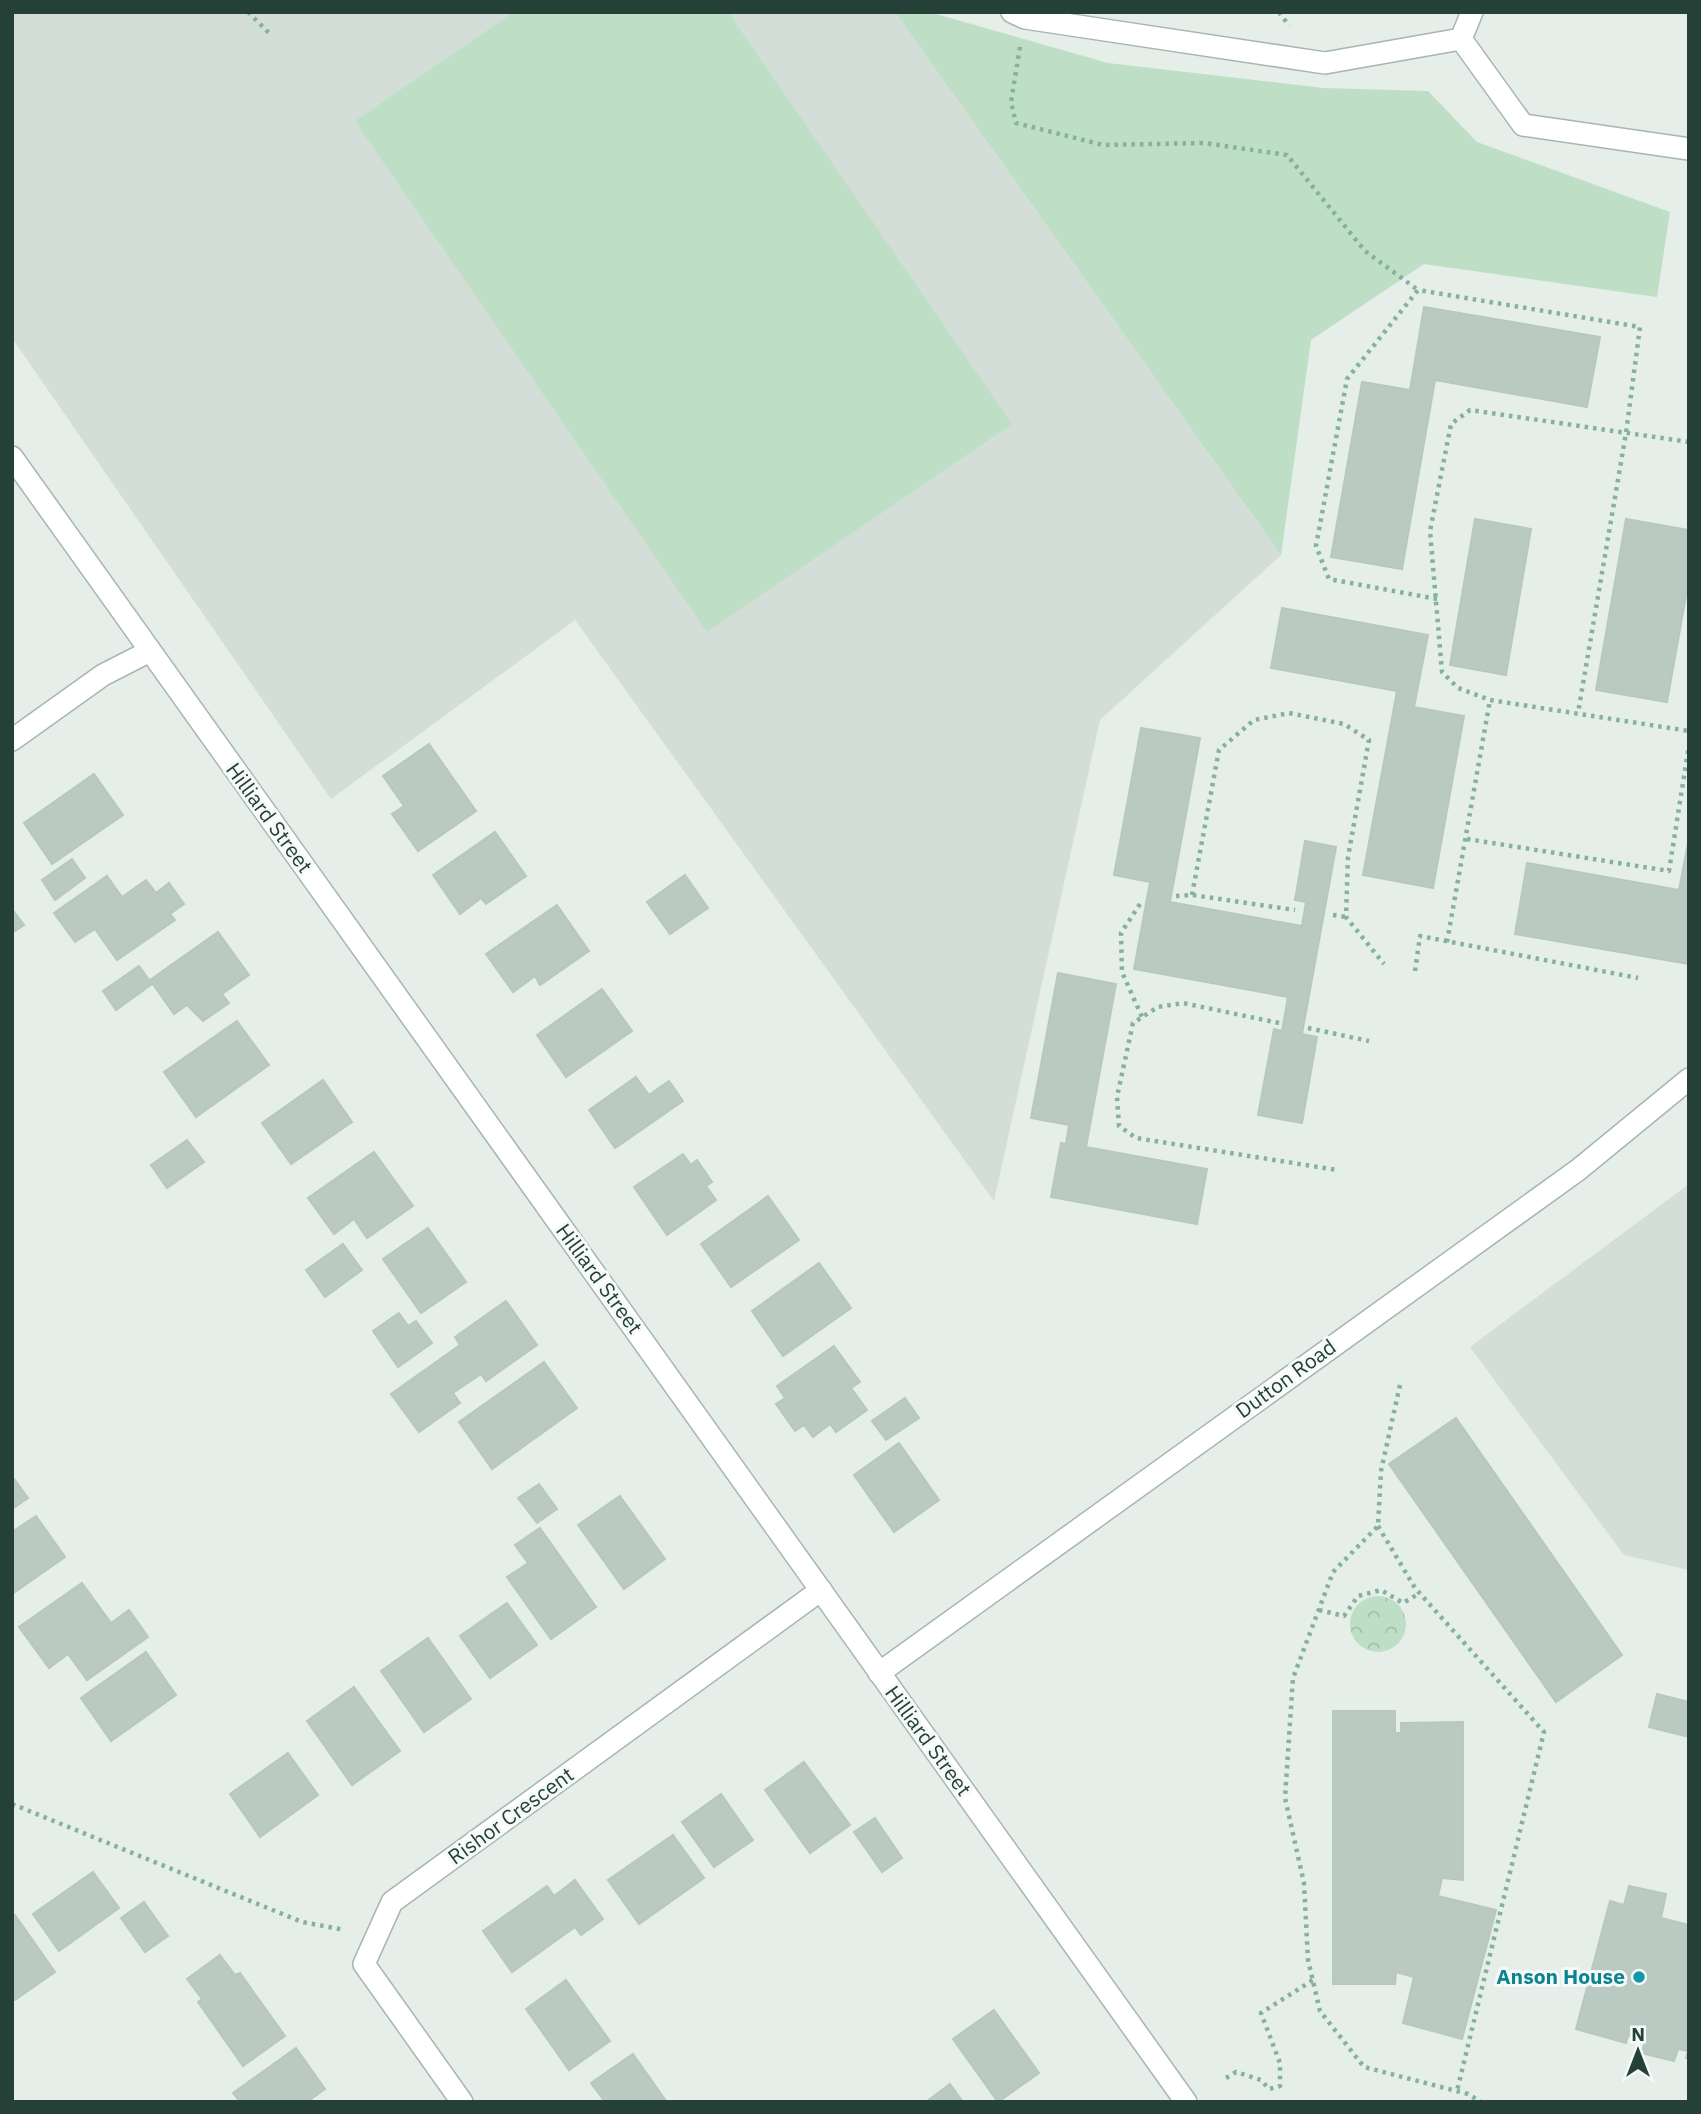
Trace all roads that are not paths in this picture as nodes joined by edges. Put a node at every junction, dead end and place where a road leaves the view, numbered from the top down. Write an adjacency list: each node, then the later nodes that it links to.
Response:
1 (1472, 12): 3 (street)
2 (1019, 15): 3 (street)
3 (1461, 39): 4 (street)
4 (1689, 149)
5 (12, 457): 6 (street, Hilliard Street)
6 (150, 651): 7 (street); 9 (street, Hilliard Street)
7 (12, 740)
8 (1689, 1079): 10 (street, Dutton Road)
9 (821, 1590): 10 (street, Hilliard Street); 11 (street, Rishor Crescent)
10 (879, 1673): 12 (street, Hilliard Street)
11 (462, 2102)
12 (1186, 2102)

